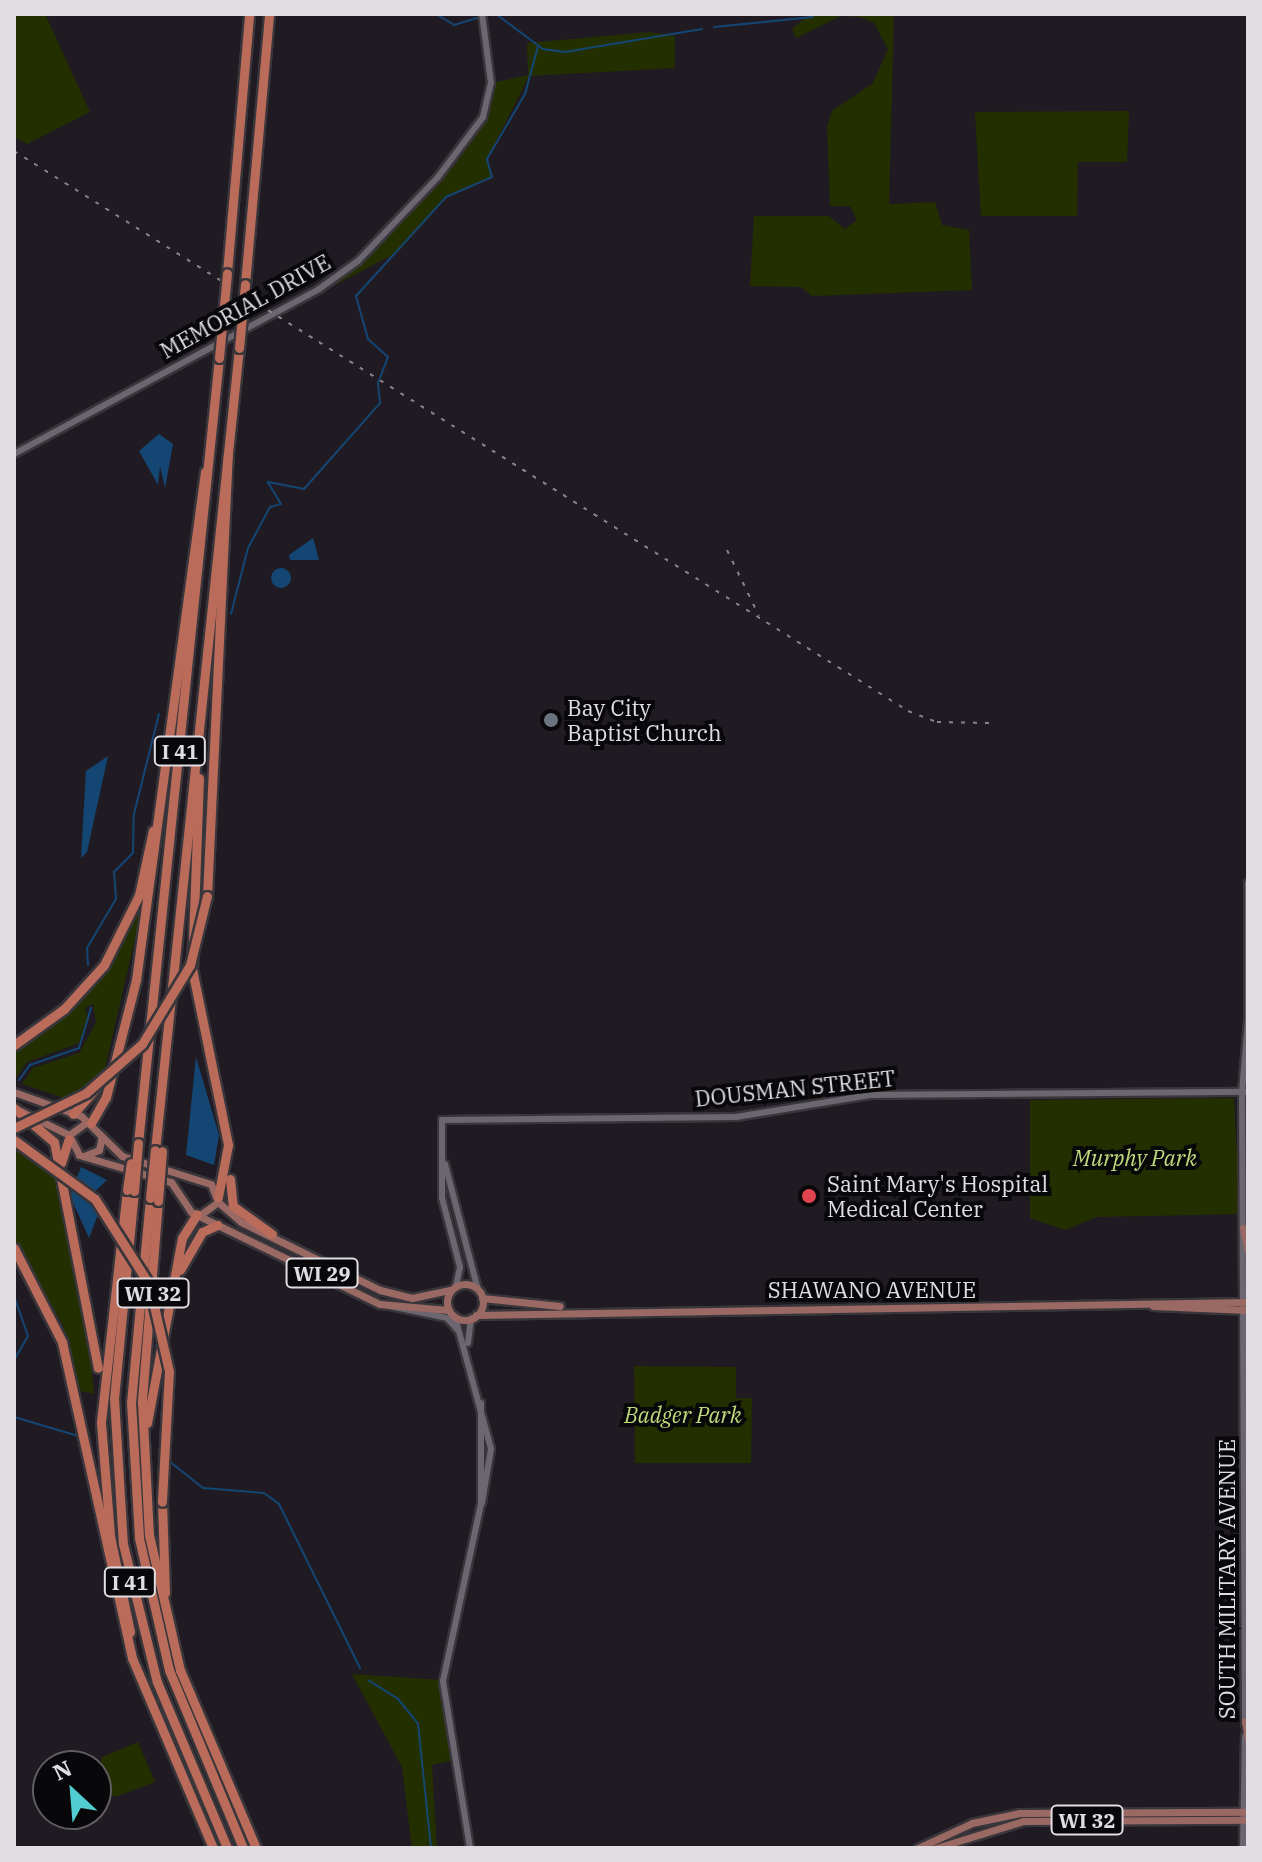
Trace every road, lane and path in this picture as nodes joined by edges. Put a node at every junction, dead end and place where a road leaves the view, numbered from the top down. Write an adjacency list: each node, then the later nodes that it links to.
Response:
1 (249, 14): 8 (highway, I 41, bridge)
2 (269, 14): 5 (highway, I 41)
3 (275, 14): 5 (highway)
4 (482, 17): 7 (street, MEMORIAL DRIVE)
5 (265, 79): 6 (highway, I 41, bridge)
6 (226, 449): 9 (highway, I 41); 20 (highway, bridge)
7 (14, 454)
8 (210, 460): 10 (highway); 28 (highway, I 41, bridge)
9 (196, 761): 24 (highway); 31 (highway, I 41, bridge)
10 (166, 768): 13 (highway); 14 (highway)
11 (1248, 883): 12 (street, SOUTH MILITARY AVENUE)
12 (1248, 1021): 16 (street, SOUTH MILITARY AVENUE)
13 (14, 1045)
14 (116, 1057): 18 (highway); 19 (highway)
15 (14, 1092): 18 (main road)
16 (1245, 1092): 25 (street, DOUSMAN STREET); 35 (street, SOUTH MILITARY AVENUE)
17 (14, 1108): 22 (main road); 29 (highway)
18 (73, 1114): 19 (main road)
19 (89, 1123): 21 (main road); 22 (main road)
20 (14, 1128)
21 (102, 1134): 26 (main road); 27 (main road)
22 (69, 1137): 26 (main road); 29 (highway)
23 (14, 1140): 52 (highway, WI 32, bridge)
24 (228, 1145): 30 (highway); 36 (highway)
25 (443, 1152): 40 (street); 41 (street)
26 (84, 1156): 32 (main road)
27 (201, 1181): 30 (main road); 32 (main road)
28 (130, 1191): 50 (highway); 58 (highway, I 41)
29 (60, 1195): 50 (highway)
30 (218, 1199): 33 (main road); 36 (main road, WI 29)
31 (154, 1200): 51 (highway); 59 (highway, I 41)
32 (185, 1203): 33 (main road)
33 (198, 1215): 34 (main road, WI 29); 39 (highway)
34 (217, 1225): 39 (highway); 42 (main road, WI 29)
35 (1243, 1228): 38 (main road); 43 (street, SOUTH MILITARY AVENUE)
36 (272, 1234): 40 (main road, WI 29)
37 (14, 1248): 53 (highway)
38 (1248, 1251)
39 (173, 1283): 51 (highway)
40 (453, 1288): 41 (main road, WI 29); 45 (main road)
41 (480, 1294): 44 (main road, SHAWANO AVENUE / WI 29); 47 (main road)
42 (380, 1304): 45 (main road, WI 29); 48 (street)
43 (1246, 1308): 44 (main road, SHAWANO AVENUE / WI 29); 54 (street, SOUTH MILITARY AVENUE)
44 (590, 1309): 47 (main road, SHAWANO AVENUE / WI 29)
45 (448, 1310): 46 (main road)
46 (455, 1317): 47 (main road, WI 29); 48 (street)
47 (474, 1317): 49 (street)
48 (465, 1339): 49 (street)
49 (469, 1350): 61 (street)
50 (101, 1395): 53 (highway)
51 (145, 1403): 52 (highway)
52 (165, 1620): 60 (highway)
53 (152, 1708): 57 (highway)
54 (1245, 1721): 55 (main road); 56 (street, SOUTH MILITARY AVENUE)
55 (1248, 1740)
56 (1246, 1817): 62 (main road, WI 32); 63 (main road, WI 32); 64 (street, SOUTH MILITARY AVENUE)
57 (213, 1848)
58 (227, 1848)
59 (243, 1848)
60 (256, 1848)
61 (470, 1848)
62 (918, 1848)
63 (936, 1848)
64 (1243, 1848)

